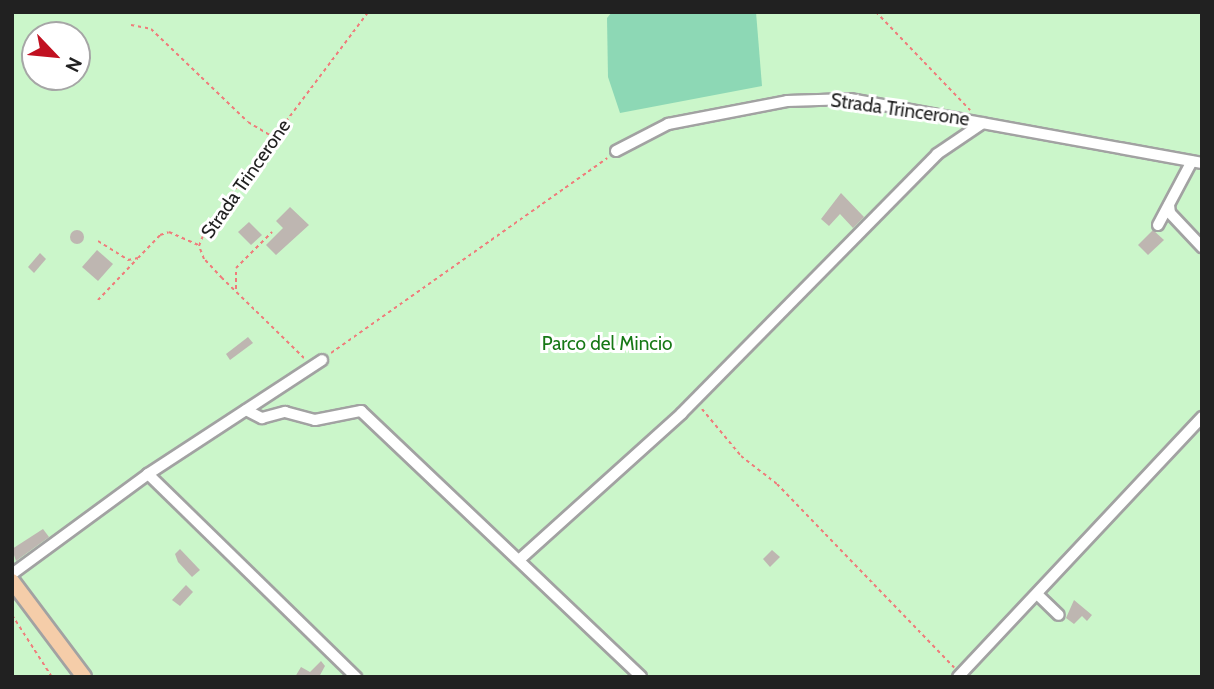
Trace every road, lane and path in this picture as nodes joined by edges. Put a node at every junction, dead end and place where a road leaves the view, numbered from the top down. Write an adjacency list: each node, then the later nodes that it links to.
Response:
1 (368, 12): 5 (path, Strada Trincerone)
2 (876, 12): 4 (path, Strada Trincerone)
3 (131, 25): 5 (path)
4 (984, 123): 6 (street, Strada Trincerone); 7 (street, Strada Trincerone); 18 (street)
5 (274, 138): 12 (path, Strada Trincerone)
6 (616, 151): 17 (path)
7 (1197, 162): 8 (street)
8 (1168, 205): 9 (street); 13 (street)
9 (1158, 225)
10 (272, 232): 15 (path)
11 (98, 241): 14 (path)
12 (199, 246): 14 (path); 15 (path, Strada Trincerone)
13 (1202, 247)
14 (138, 258): 16 (path)
15 (236, 290): 17 (path, Strada Trincerone)
16 (98, 300)
17 (317, 363): 19 (street)
18 (695, 400): 22 (street); 28 (path)
19 (246, 410): 21 (street); 22 (street)
20 (1202, 417): 25 (street)
21 (148, 474): 23 (street); 31 (street)
22 (519, 560): 32 (street)
23 (12, 574)
24 (12, 581): 30 (main road)
25 (1037, 594): 27 (street); 28 (street)
26 (12, 615): 29 (path)
27 (1059, 615)
28 (958, 676)
29 (52, 677)
30 (84, 677)
31 (356, 677)
32 (641, 677)

